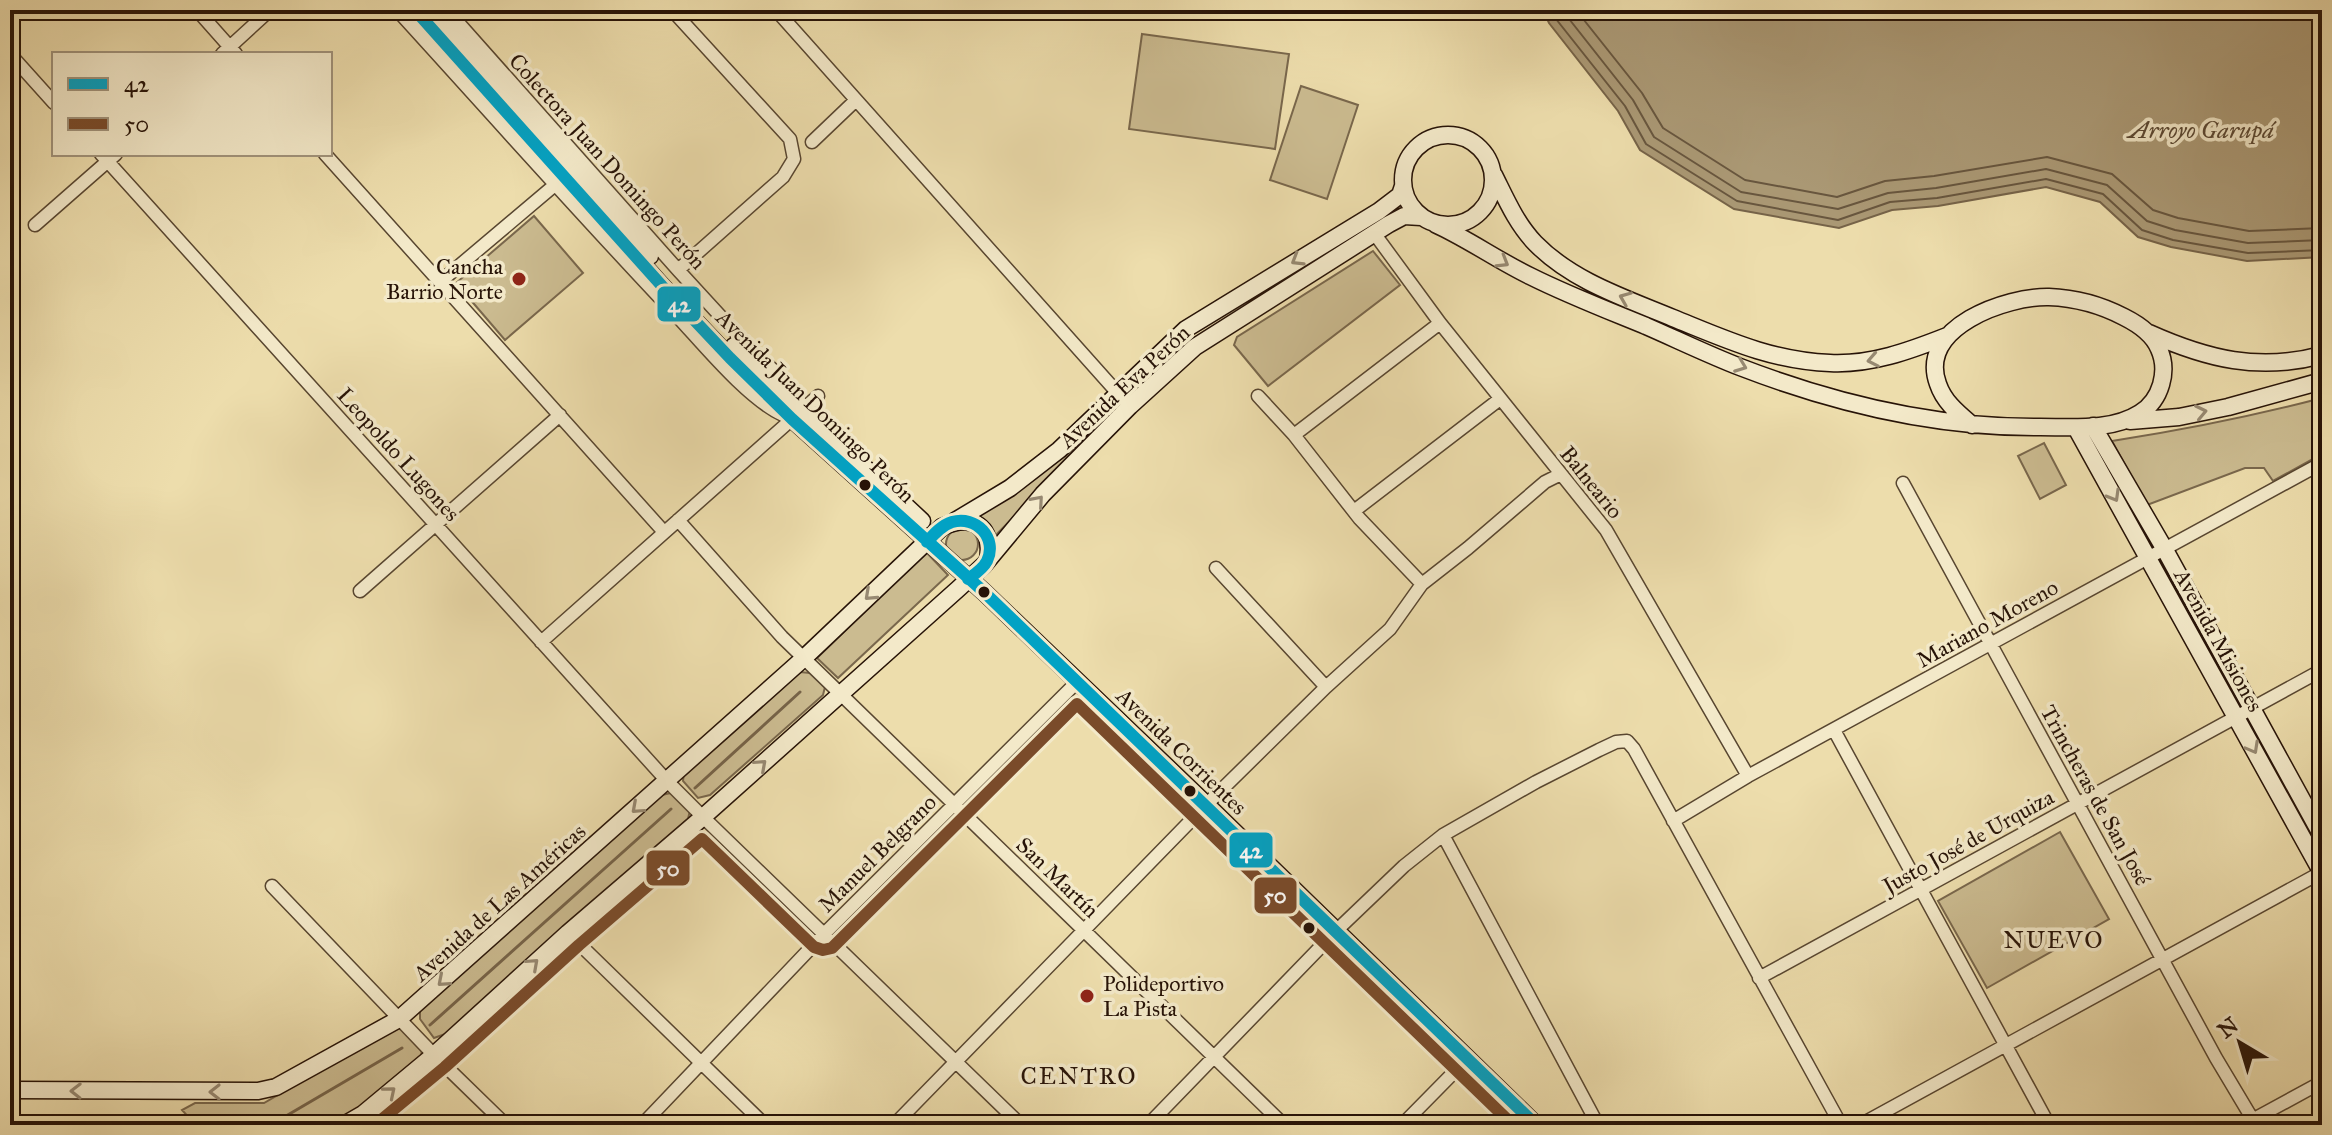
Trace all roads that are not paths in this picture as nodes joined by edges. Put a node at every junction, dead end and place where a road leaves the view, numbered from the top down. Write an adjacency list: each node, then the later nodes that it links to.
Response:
1 (197, 10): 9 (street)
2 (270, 10): 9 (street)
3 (397, 10): 17 (street)
4 (415, 10): 34 (main road, Avenida Juan Domingo Perón)
5 (431, 10): 34 (main road, Avenida Juan Domingo Perón)
6 (447, 10): 22 (street, Colectora Juan Domingo Perón)
7 (672, 10): 22 (street)
8 (776, 10): 11 (street)
9 (229, 52)
10 (10, 54): 12 (street)
11 (856, 100): 13 (street); 32 (street)
12 (52, 101)
13 (812, 142)
14 (327, 156): 23 (street)
15 (108, 157): 20 (street); 45 (street, Leopoldo Lugones)
16 (1494, 175): 18 (main road); 19 (main road); 26 (main road, one-way to 16)
17 (556, 184): 23 (street); 34 (street)
18 (1403, 186): 19 (main road); 32 (main road, Avenida Eva Perón, one-way to 32)
19 (1428, 220): 21 (main road, Avenida Eva Perón); 36 (main road, one-way to 36)
20 (35, 225)
21 (1374, 233): 24 (street, Balneario); 32 (main road, Avenida Eva Perón)
22 (678, 270): 34 (street, Colectora Juan Domingo Perón)
23 (440, 282): 33 (street)
24 (1440, 323): 31 (street, Balneario); 38 (street)
25 (2148, 333): 26 (main road); 27 (main road); 35 (main road)
26 (1947, 336): 36 (main road)
27 (2322, 355)
28 (2322, 381): 35 (main road, one-way to 28)
29 (818, 396): 34 (street)
30 (1258, 396): 38 (street)
31 (1500, 399): 40 (street, Balneario); 42 (street)
32 (1124, 400): 44 (main road, Avenida Eva Perón); 50 (main road, Avenida Eva Perón, one-way to 32)
33 (560, 415): 45 (street); 46 (street)
34 (797, 415): 43 (street); 47 (main road, Avenida Juan Domingo Perón)
35 (2124, 421): 37 (main road)
36 (1972, 425): 37 (main road)
37 (2084, 427): 48 (main road, Avenida Misiones); 49 (main road, Avenida Misiones, one-way to 49)
38 (1294, 435): 42 (street)
39 (2322, 464): 48 (street, Mariano Moreno)
40 (1561, 474): 53 (street); 65 (street, Balneario)
41 (1903, 483): 56 (street, Trincheras de San José)
42 (1354, 511): 53 (street)
43 (678, 520): 46 (street); 57 (street, San Martín)
44 (953, 522): 47 (main road, Avenida Eva Perón); 50 (main road)
45 (434, 524): 54 (street); 55 (street, Leopoldo Lugones)
46 (664, 532): 55 (street)
47 (931, 537): 52 (main road, Avenida Juan Domingo Perón); 57 (main road, Avenida de Las Américas, one-way to 57)
48 (2164, 548): 49 (street, Mariano Moreno); 62 (main road, Avenida Misiones)
49 (2149, 557): 56 (street, Mariano Moreno); 63 (main road, Avenida Misiones)
50 (988, 560): 52 (main road, Avenida Eva Perón)
51 (1216, 568): 60 (street)
52 (968, 579): 59 (main road, Avenida Corrientes); 61 (main road)
53 (1422, 584): 60 (street)
54 (360, 591)
55 (541, 642): 66 (street, Leopoldo Lugones)
56 (1990, 643): 64 (street, Mariano Moreno); 67 (street, Trincheras de San José)
57 (804, 658): 61 (street, San Martín); 66 (main road, Avenida de Las Américas)
58 (2322, 670): 62 (street, Justo José de Urquiza)
59 (1077, 682): 68 (street, Manuel Belgrano); 69 (main road, Avenida Corrientes)
60 (1326, 687): 69 (street)
61 (840, 693): 68 (street, San Martín); 70 (main road, one-way to 61)
62 (2252, 708): 63 (street, Justo José de Urquiza); 73 (main road, Avenida Misiones)
63 (2236, 717): 67 (street, Justo José de Urquiza); 74 (main road, Avenida Misiones, one-way to 74)
64 (1834, 730): 65 (street, Mariano Moreno); 76 (street)
65 (1748, 776): 71 (street, Mariano Moreno)
66 (667, 781): 70 (street, Leopoldo Lugones); 83 (main road, Avenida de Las Américas, one-way to 83)
67 (2077, 803): 76 (street, Justo José de Urquiza); 81 (street, Trincheras de San José)
68 (954, 804): 77 (street, San Martín); 80 (street, Manuel Belgrano)
69 (1206, 805): 77 (street); 78 (main road, Avenida Corrientes)
70 (703, 817): 79 (main road); 80 (street, Leopoldo Lugones)
71 (1673, 821): 72 (street); 82 (street)
72 (1443, 835): 78 (street); 103 (street)
73 (2322, 836)
74 (2322, 873): 81 (street)
75 (272, 886): 83 (street)
76 (1921, 890): 82 (street, Justo José de Urquiza); 84 (street)
77 (1084, 930): 86 (street, San Martín); 88 (street)
78 (1336, 931): 86 (street); 87 (main road, Avenida Corrientes)
79 (568, 933): 85 (main road, one-way to 79); 89 (street)
80 (824, 934): 88 (street, Leopoldo Lugones); 89 (street, Manuel Belgrano)
81 (2163, 959): 84 (street); 92 (street, Trincheras de San José)
82 (1759, 978): 104 (street)
83 (399, 1019): 85 (street); 91 (main road, Avenida de Las Américas, one-way to 91)
84 (2006, 1046): 105 (street); 106 (street)
85 (434, 1055): 93 (main road, one-way to 85); 94 (street)
86 (1215, 1057): 99 (street); 100 (street, San Martín)
87 (1467, 1059): 101 (street); 102 (main road, Avenida Corrientes)
88 (955, 1062): 97 (street); 98 (street, Leopoldo Lugones)
89 (702, 1064): 95 (street, Manuel Belgrano); 96 (street)
90 (2322, 1082): 92 (street)
91 (10, 1090)
92 (2250, 1123)
93 (344, 1125)
94 (506, 1125)
95 (642, 1125)
96 (765, 1125)
97 (894, 1125)
98 (1021, 1125)
99 (1148, 1125)
100 (1284, 1125)
101 (1402, 1125)
102 (1536, 1125)
103 (1598, 1125)
104 (1841, 1125)
105 (1860, 1125)
106 (2049, 1125)

